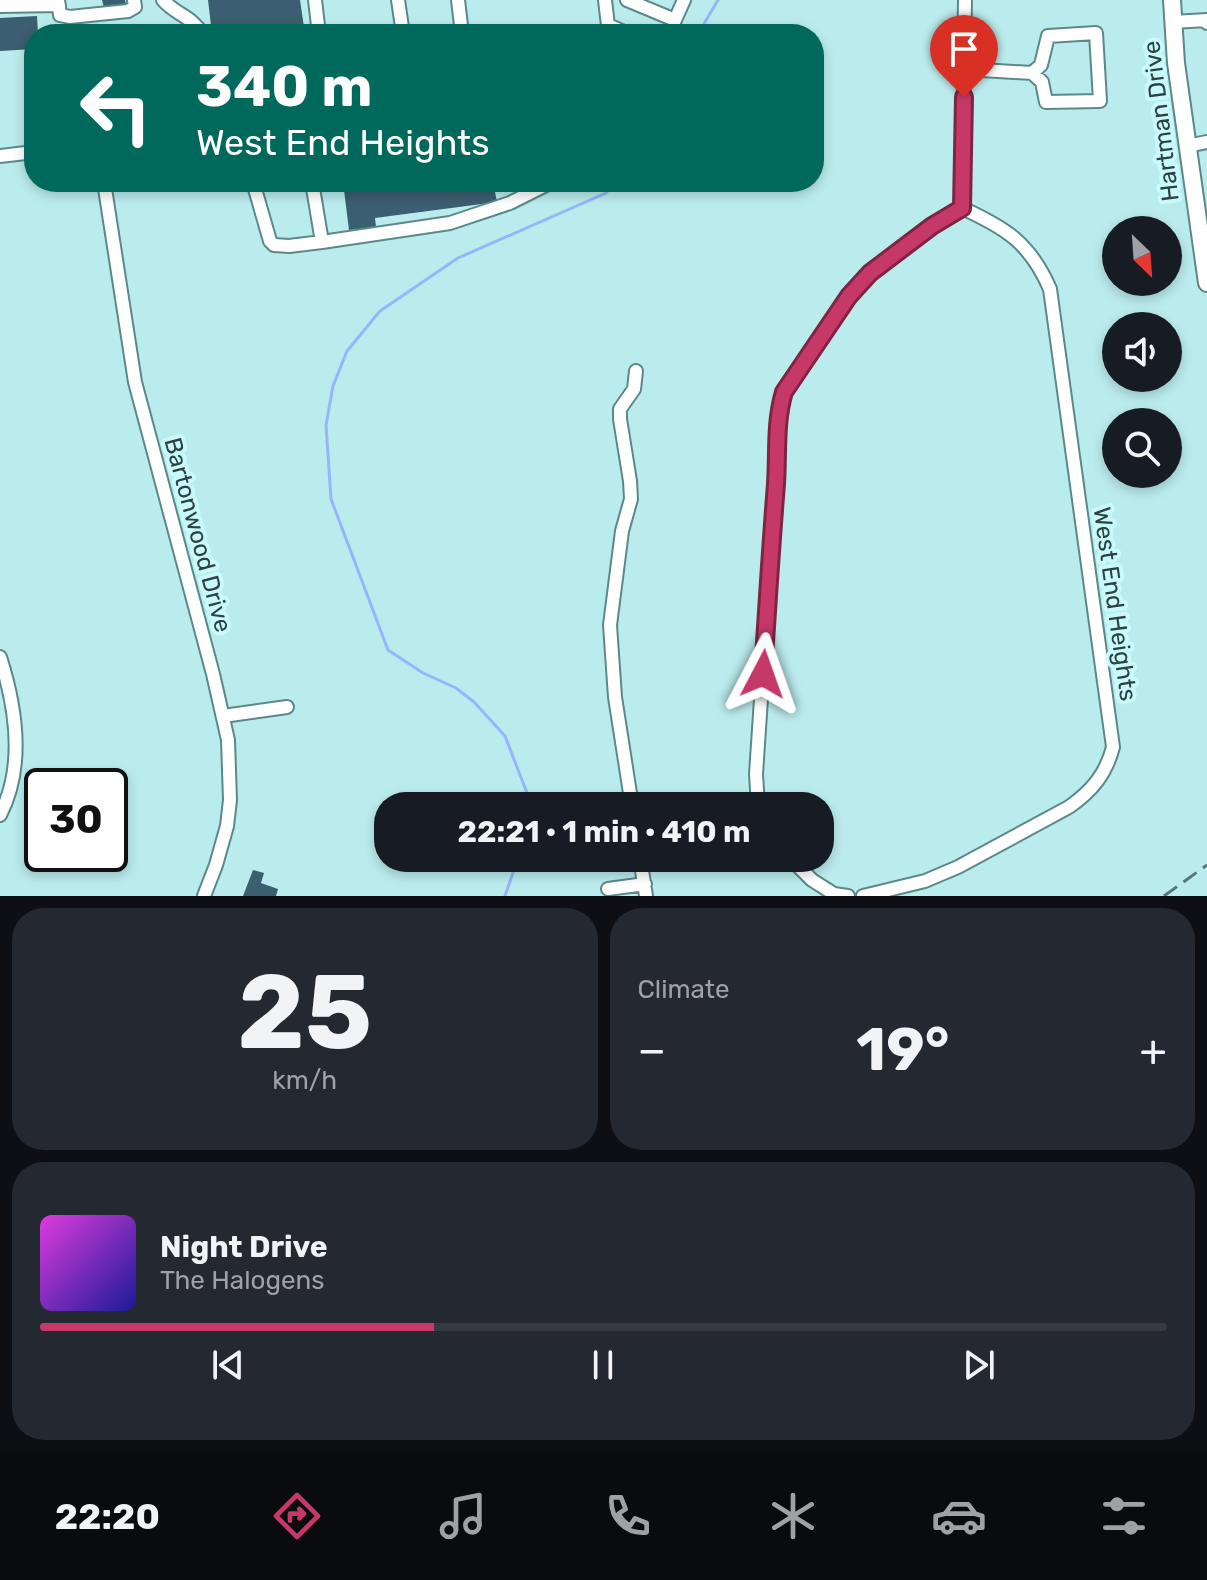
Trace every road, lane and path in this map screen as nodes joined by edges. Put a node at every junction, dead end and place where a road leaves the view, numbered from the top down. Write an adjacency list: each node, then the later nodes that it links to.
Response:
1 (134, 0): 11 (street)
2 (163, 0): 16 (street)
3 (315, 0): 17 (street)
4 (398, 0): 18 (street)
5 (458, 0): 19 (street)
6 (605, 0): 20 (street)
7 (627, 0): 13 (street)
8 (684, 0): 13 (street)
9 (965, 0): 22 (street)
10 (1172, 0): 14 (main road, Hartman Drive)
11 (59, 3): 12 (street)
12 (0, 6)
13 (675, 20): 21 (street)
14 (1173, 22): 15 (street); 25 (main road, Hartman Drive)
15 (1207, 23)
16 (195, 24)
17 (318, 24)
18 (402, 24)
19 (461, 24)
20 (608, 24)
21 (673, 24)
22 (965, 69): 23 (street); 33 (street)
23 (1032, 73): 23 (street)
24 (1207, 142): 25 (street)
25 (1187, 146): 28 (main road, Hartman Drive)
26 (24, 153): 27 (street)
27 (0, 156)
28 (1199, 180): 35 (main road, Hartman Drive)
29 (106, 192): 40 (street, Bartonwood Drive)
30 (256, 192): 34 (street)
31 (314, 192): 34 (street)
32 (532, 192): 34 (street)
33 (962, 208): 42 (street); 49 (street, West End Heights)
34 (322, 242)
35 (1204, 253): 36 (main road, Hartman Drive)
36 (1207, 283)
37 (636, 371): 41 (street)
38 (0, 657): 43 (street)
39 (287, 707): 40 (street)
40 (223, 716): 47 (street, Bartonwood Drive)
41 (630, 792)
42 (757, 792)
43 (0, 815)
44 (804, 872): 48 (street)
45 (608, 889): 46 (street)
46 (646, 890)
47 (204, 896)
48 (848, 896)
49 (863, 896)

